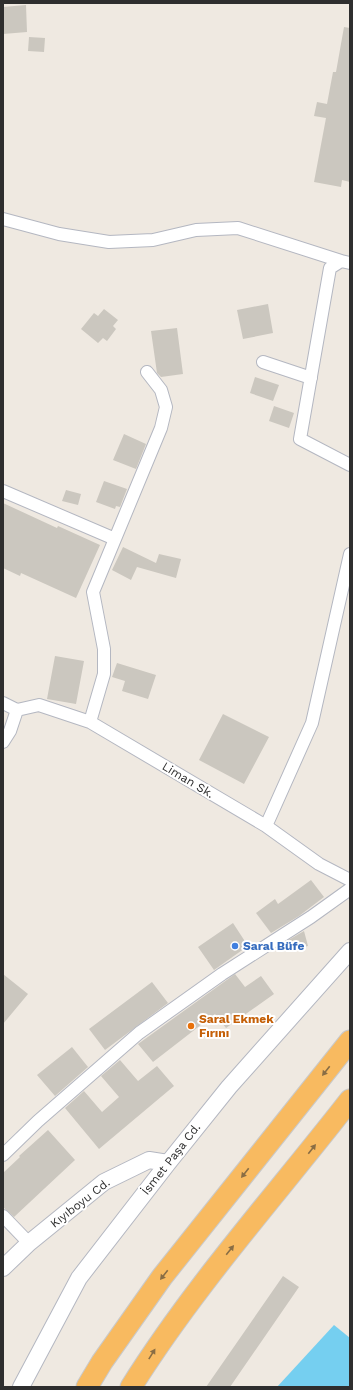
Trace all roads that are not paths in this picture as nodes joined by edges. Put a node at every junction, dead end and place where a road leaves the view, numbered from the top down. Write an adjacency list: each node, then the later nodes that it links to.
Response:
1 (3, 219): 2 (street)
2 (345, 262): 5 (street)
3 (264, 362): 5 (street)
4 (147, 372): 8 (street)
5 (311, 378): 6 (street)
6 (350, 465)
7 (3, 491): 8 (street)
8 (115, 539): 12 (street)
9 (350, 554): 14 (street)
10 (3, 703): 11 (street)
11 (17, 710): 12 (street, Liman Sk.); 13 (street)
12 (90, 722): 14 (street, Liman Sk.)
13 (3, 742)
14 (266, 826): 15 (street, Liman Sk.)
15 (350, 880)
16 (350, 889): 20 (street)
17 (350, 951): 21 (street, İsmet Paşa Cd.)
18 (350, 1041): 26 (highway, one-way to 26)
19 (350, 1100): 27 (highway, one-way to 19)
20 (3, 1154)
21 (168, 1163): 23 (street, Kıyıboyu Cd.); 25 (street, İsmet Paşa Cd.)
22 (3, 1216): 23 (street)
23 (29, 1243): 24 (street, Kıyıboyu Cd.)
24 (3, 1268)
25 (21, 1387)
26 (87, 1387)
27 (131, 1387)

